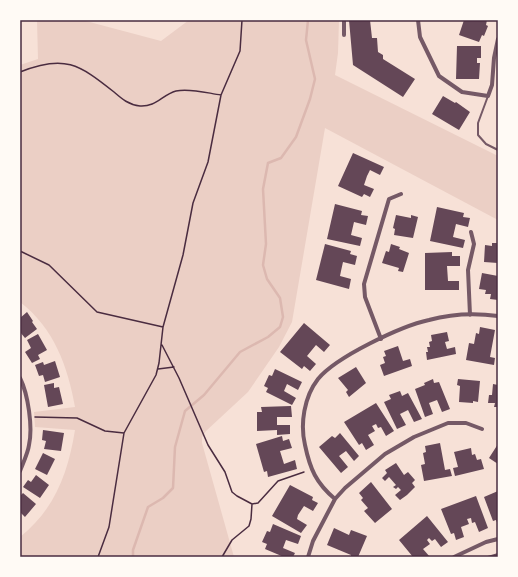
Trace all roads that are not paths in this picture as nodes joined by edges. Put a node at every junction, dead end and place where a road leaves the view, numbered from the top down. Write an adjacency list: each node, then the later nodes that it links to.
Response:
1 (344, 20): 3 (street)
2 (418, 20): 5 (street)
3 (344, 35)
4 (498, 39): 5 (street)
5 (488, 96): 6 (lane)
6 (498, 150)
7 (401, 194): 11 (street)
8 (471, 232): 9 (street)
9 (470, 314): 10 (street); 11 (street)
10 (498, 316)
11 (380, 338): 15 (street)
12 (20, 378): 14 (street)
13 (482, 429): 15 (street)
14 (20, 471)
15 (335, 499): 17 (street)
16 (498, 540): 18 (street)
17 (308, 557)
18 (454, 557)

